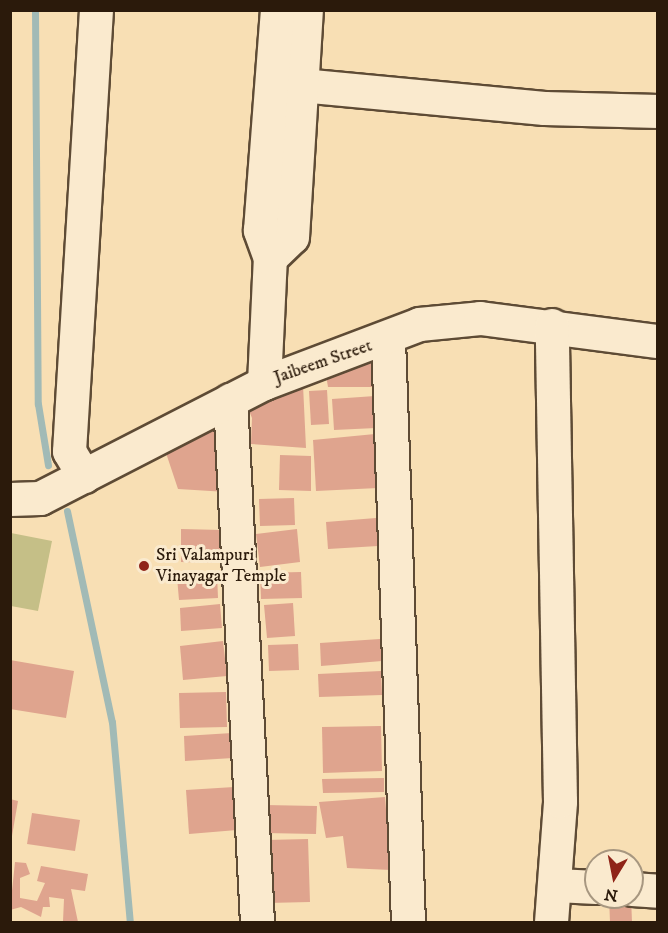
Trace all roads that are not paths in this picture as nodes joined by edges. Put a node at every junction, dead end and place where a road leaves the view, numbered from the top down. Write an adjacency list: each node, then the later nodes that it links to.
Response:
1 (96, 10): 12 (street)
2 (277, 10): 6 (street)
3 (306, 10): 4 (street)
4 (301, 85): 5 (street); 6 (street)
5 (657, 111)
6 (270, 258): 10 (street)
7 (552, 325): 8 (street, Jaibeem Street); 9 (street, Jaibeem Street); 14 (street)
8 (388, 339): 10 (street, Jaibeem Street); 17 (street)
9 (657, 341)
10 (264, 383): 11 (street, Jaibeem Street)
11 (230, 400): 12 (street, Jaibeem Street); 16 (street)
12 (77, 479): 13 (street, Jaibeem Street)
13 (25, 498)
14 (556, 885): 15 (street); 18 (street)
15 (584, 886)
16 (257, 922)
17 (408, 922)
18 (551, 922)

